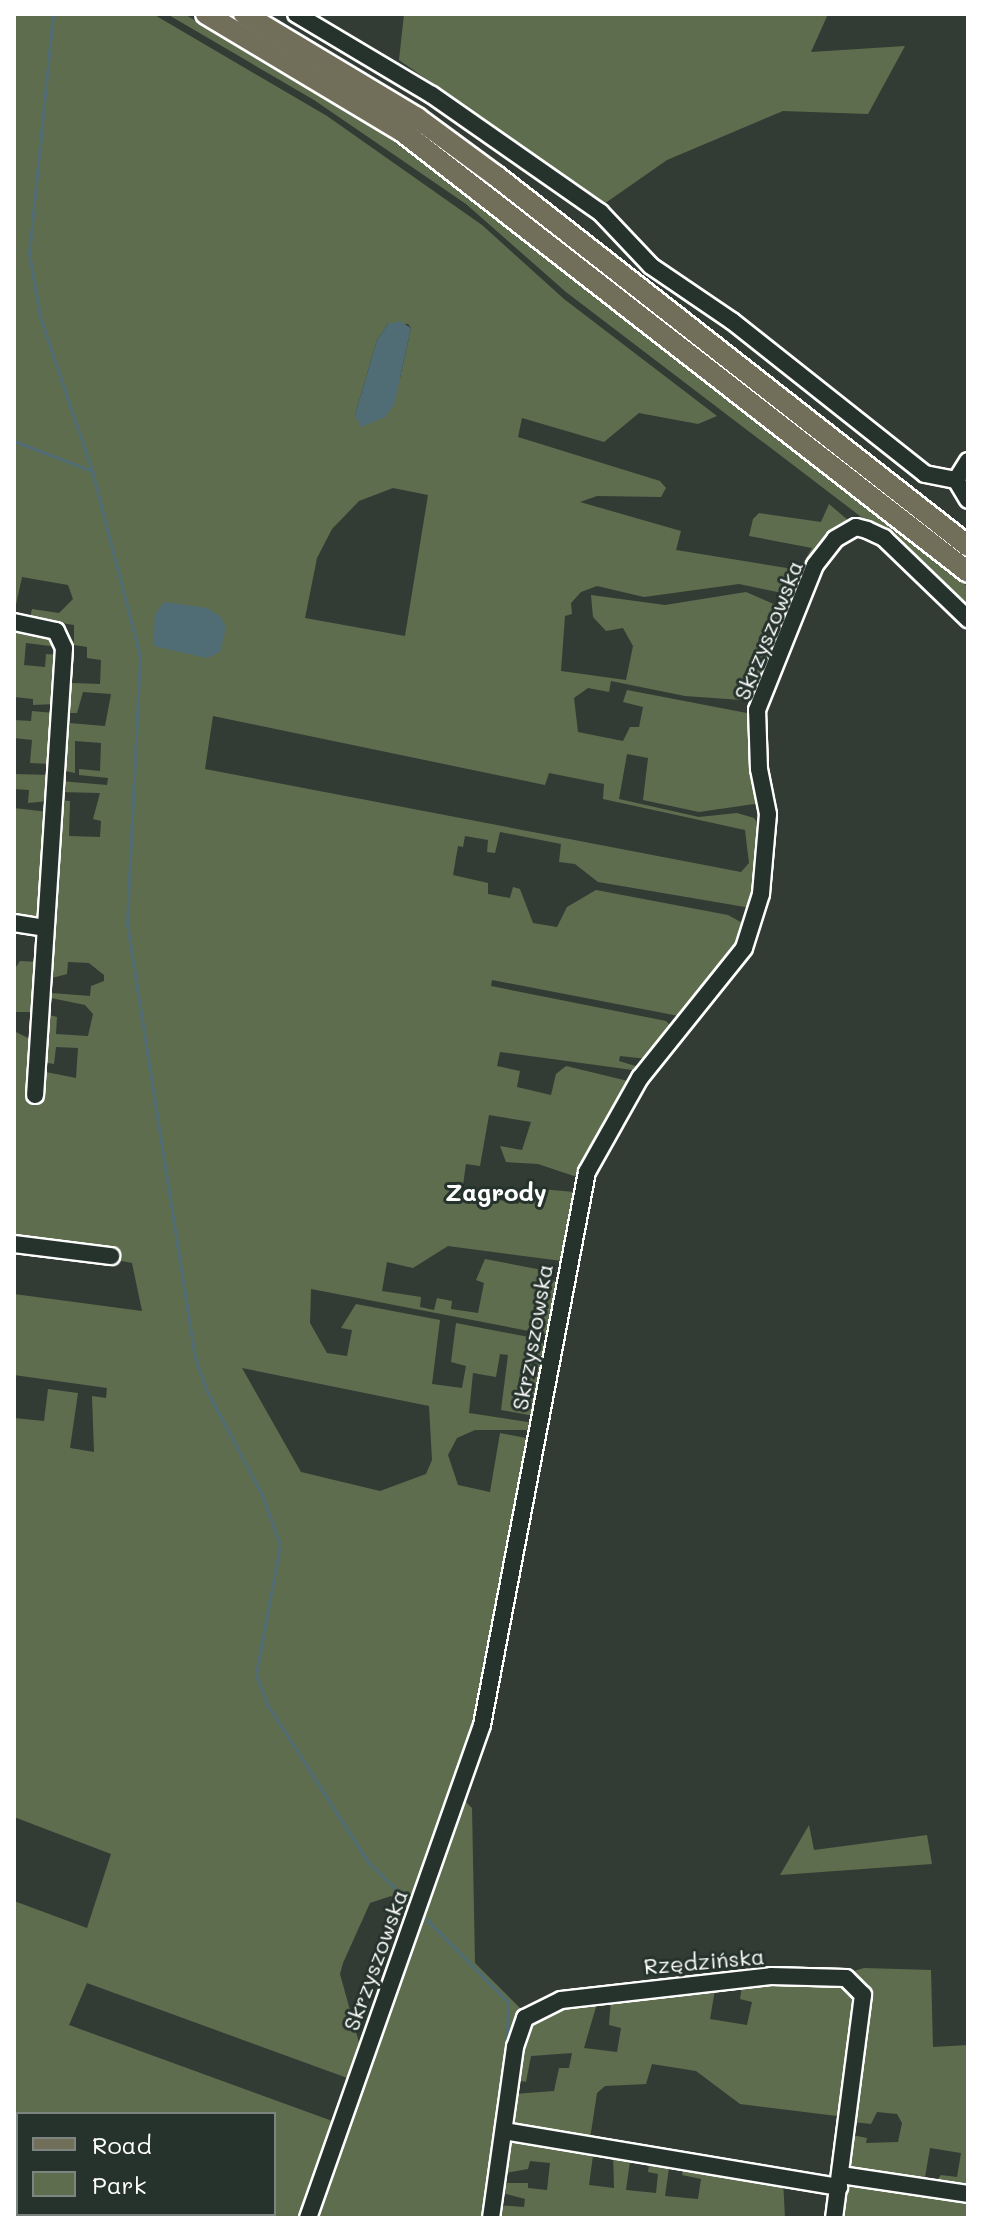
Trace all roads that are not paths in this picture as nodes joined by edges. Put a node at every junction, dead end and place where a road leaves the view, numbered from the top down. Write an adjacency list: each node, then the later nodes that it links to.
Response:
1 (206, 14): 8 (main road)
2 (244, 14): 7 (main road)
3 (296, 14): 5 (street)
4 (968, 461): 5 (street)
5 (956, 480): 6 (street)
6 (968, 500)
7 (968, 546)
8 (968, 572)
9 (968, 619): 19 (street, Skrzyszowska)
10 (14, 622): 12 (street)
11 (14, 923): 12 (street)
12 (45, 928): 13 (street)
13 (35, 1095)
14 (14, 1244): 15 (street)
15 (111, 1256)
16 (504, 2131): 17 (street); 17 (street, Rzędzińska); 20 (street, Rzędzińska)
17 (840, 2181): 18 (street); 21 (street, Rzędzińska)
18 (968, 2194)
19 (308, 2218)
20 (491, 2218)
21 (834, 2218)

